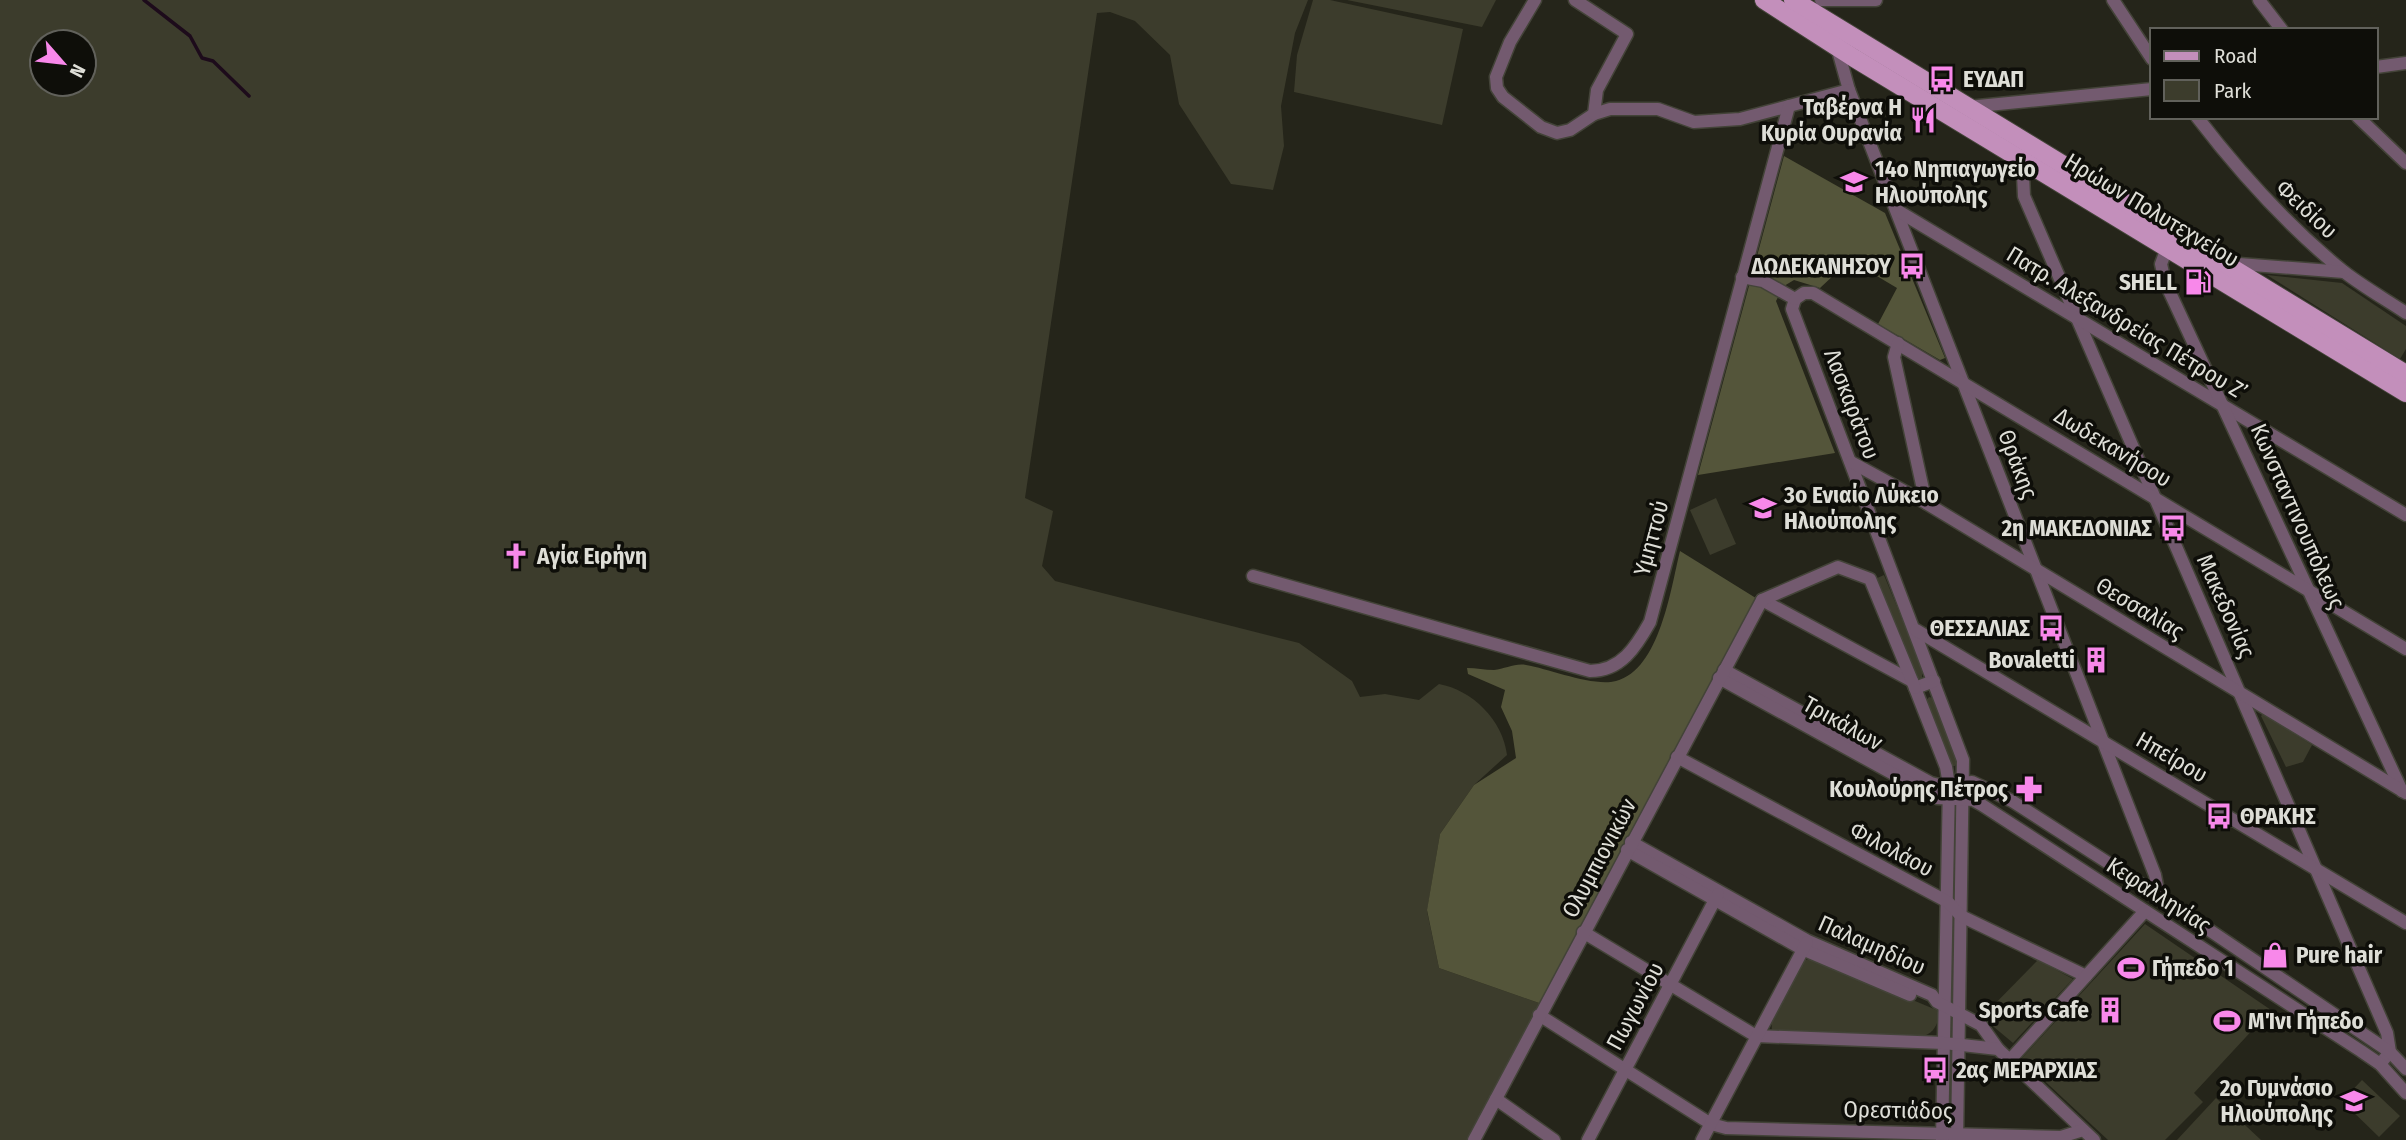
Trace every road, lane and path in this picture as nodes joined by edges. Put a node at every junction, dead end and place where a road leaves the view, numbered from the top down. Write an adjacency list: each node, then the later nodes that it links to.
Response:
1 (1535, 0): 19 (street)
2 (1575, 0): 19 (street)
3 (1764, 0): 9 (main road, Ηρώων Πολυτεχνείου)
4 (1793, 0): 8 (main road, Ηρώων Πολυτεχνείου)
5 (1876, 0): 8 (street)
6 (2113, 0): 12 (street)
7 (2259, 0): 10 (street)
8 (1823, 6): 9 (street); 18 (main road, Ηρώων Πολυτεχνείου)
9 (1795, 20): 11 (main road, Ηρώων Πολυτεχνείου)
10 (2280, 28)
11 (1837, 47): 16 (street, Θράκης); 23 (main road, Ηρώων Πολυτεχνείου)
12 (2150, 57)
13 (2406, 63): 14 (street)
14 (2378, 67)
15 (2150, 89): 18 (street)
16 (1849, 90): 17 (street); 24 (street, Θράκης)
17 (1789, 106): 19 (street); 28 (street, Υμηττού)
18 (1968, 107): 26 (main road, Ηρώων Πολυτεχνείου)
19 (1594, 114)
20 (2199, 119): 27 (street, Φειδίου)
21 (2360, 119): 22 (street)
22 (2406, 163)
23 (2030, 164): 25 (main road, Ηρώων Πολυτεχνείου); 31 (street, Μακεδονίας)
24 (1898, 211): 31 (street, Πατρ. Αλεξανδρείας Πέτρου Ζ’); 34 (street, Θράκης)
25 (2167, 248): 35 (main road, Ηρώων Πολυτεχνείου); 36 (street, Κωνσταντινουπόλεως)
26 (2226, 263): 27 (street, Ηρώων Πολυτεχνείου); 33 (main road, Ηρώων Πολυτεχνείου)
27 (2344, 272): 30 (street, Φειδίου)
28 (1742, 277): 29 (street); 42 (street, Υμηττού)
29 (1795, 299): 32 (street, Δωδεκανήσου); 37 (street, Λασκαράτου)
30 (2406, 313)
31 (2080, 321): 36 (street, Πατρ. Αλεξανδρείας Πέτρου Ζ’); 38 (street, Μακεδονίας)
32 (1898, 343): 34 (street, Δωδεκανήσου); 39 (street)
33 (2406, 374)
34 (1964, 382): 38 (street, Δωδεκανήσου); 41 (street, Θράκης)
35 (2406, 393)
36 (2225, 406): 40 (street, Πατρ. Αλεξανδρείας Πέτρου Ζ’); 43 (street, Κωνσταντινουπόλεως)
37 (1852, 462): 39 (street, Θεσσαλίας); 45 (street, Λασκαράτου)
38 (2155, 497): 43 (street, Δωδεκανήσου); 50 (street, Μακεδονίας)
39 (1926, 503): 41 (street, Θεσσαλίας)
40 (2406, 515)
41 (2035, 570): 50 (street, Θεσσαλίας); 51 (street, Θράκης)
42 (1253, 576)
43 (2309, 591): 46 (street, Δωδεκανήσου); 55 (street, Κωνσταντινουπόλεως)
44 (1763, 598): 47 (street, Ολυμπιονικών); 49 (street); 49 (street)
45 (1916, 630): 48 (street, Λασκαράτου); 51 (street, Ηπείρου)
46 (2406, 649)
47 (1722, 674): 52 (street, Ολυμπιονικών); 54 (street, Τρικάλων); 57 (street, Τρικάλων)
48 (1934, 681): 49 (street); 53 (street, Λασκαράτου)
49 (1913, 685): 54 (street)
50 (2241, 692): 55 (street, Θεσσαλίας); 59 (street, Μακεδονίας)
51 (2100, 738): 59 (street, Ηπείρου); 61 (street, Θράκης)
52 (1677, 757): 58 (street, Ολυμπιονικών); 62 (street, Φιλολάου)
53 (1964, 783): 54 (street, Κεφαλληνίας); 56 (street, Λασκαράτου); 61 (street, Κεφαλληνίας)
54 (1948, 785): 57 (street)
55 (2405, 795)
56 (1964, 799): 57 (street); 63 (street, Κεφαλληνίας); 64 (street, Λασκαράτου)
57 (1949, 801): 62 (street)
58 (1629, 846): 60 (street, Παλαμηδίου); 66 (street, Ολυμπιονικών)
59 (2318, 868): 65 (street, Ηπείρου); 76 (street, Μακεδονίας)
60 (1717, 895): 67 (street, Παλαμηδίου); 69 (street, Πωγωνίου)
61 (2159, 896): 76 (street, Κεφαλληνίας)
62 (1948, 902): 64 (street, Φιλολάου); 70 (street)
63 (2146, 911): 68 (street); 78 (street, Κεφαλληνίας)
64 (1961, 916): 68 (street, Φιλολάου); 70 (street, Λασκαράτου)
65 (2406, 922)
66 (1583, 932): 69 (street); 71 (street, Ολυμπιονικών)
67 (1805, 945): 70 (street, Παλαμηδίου); 72 (street)
68 (2086, 976): 77 (street)
69 (1670, 985): 72 (street); 80 (street, Πωγωνίου)
70 (1947, 1006): 73 (street); 74 (street); 75 (street, Παλαμηδίου)
71 (1539, 1015): 80 (street); 82 (street, Ολυμπιονικών)
72 (1756, 1036): 73 (street); 83 (street)
73 (1944, 1043): 74 (street); 85 (street)
74 (1958, 1044): 75 (street); 86 (street)
75 (1998, 1049): 77 (street, Παλαμηδίου)
76 (2390, 1052): 78 (street); 79 (street, Κεφαλληνίας)
77 (2009, 1061): 84 (street, Παλαμηδίου)
78 (2380, 1064): 81 (street, Κεφαλληνίας)
79 (2406, 1069)
80 (1626, 1070): 83 (street); 89 (street, Πωγωνίου)
81 (2406, 1093)
82 (1496, 1099): 87 (street, Ολυμπιονικών); 88 (street)
83 (1711, 1124): 85 (street, Ορεστιάδος); 90 (street)
84 (2083, 1130): 86 (street, Ορεστιάδος); 91 (street, Παλαμηδίου)
85 (1943, 1136): 86 (street, Ορεστιάδος)
86 (1957, 1136)
87 (1474, 1140)
88 (1554, 1140)
89 (1588, 1140)
90 (1702, 1140)
91 (2094, 1140)

